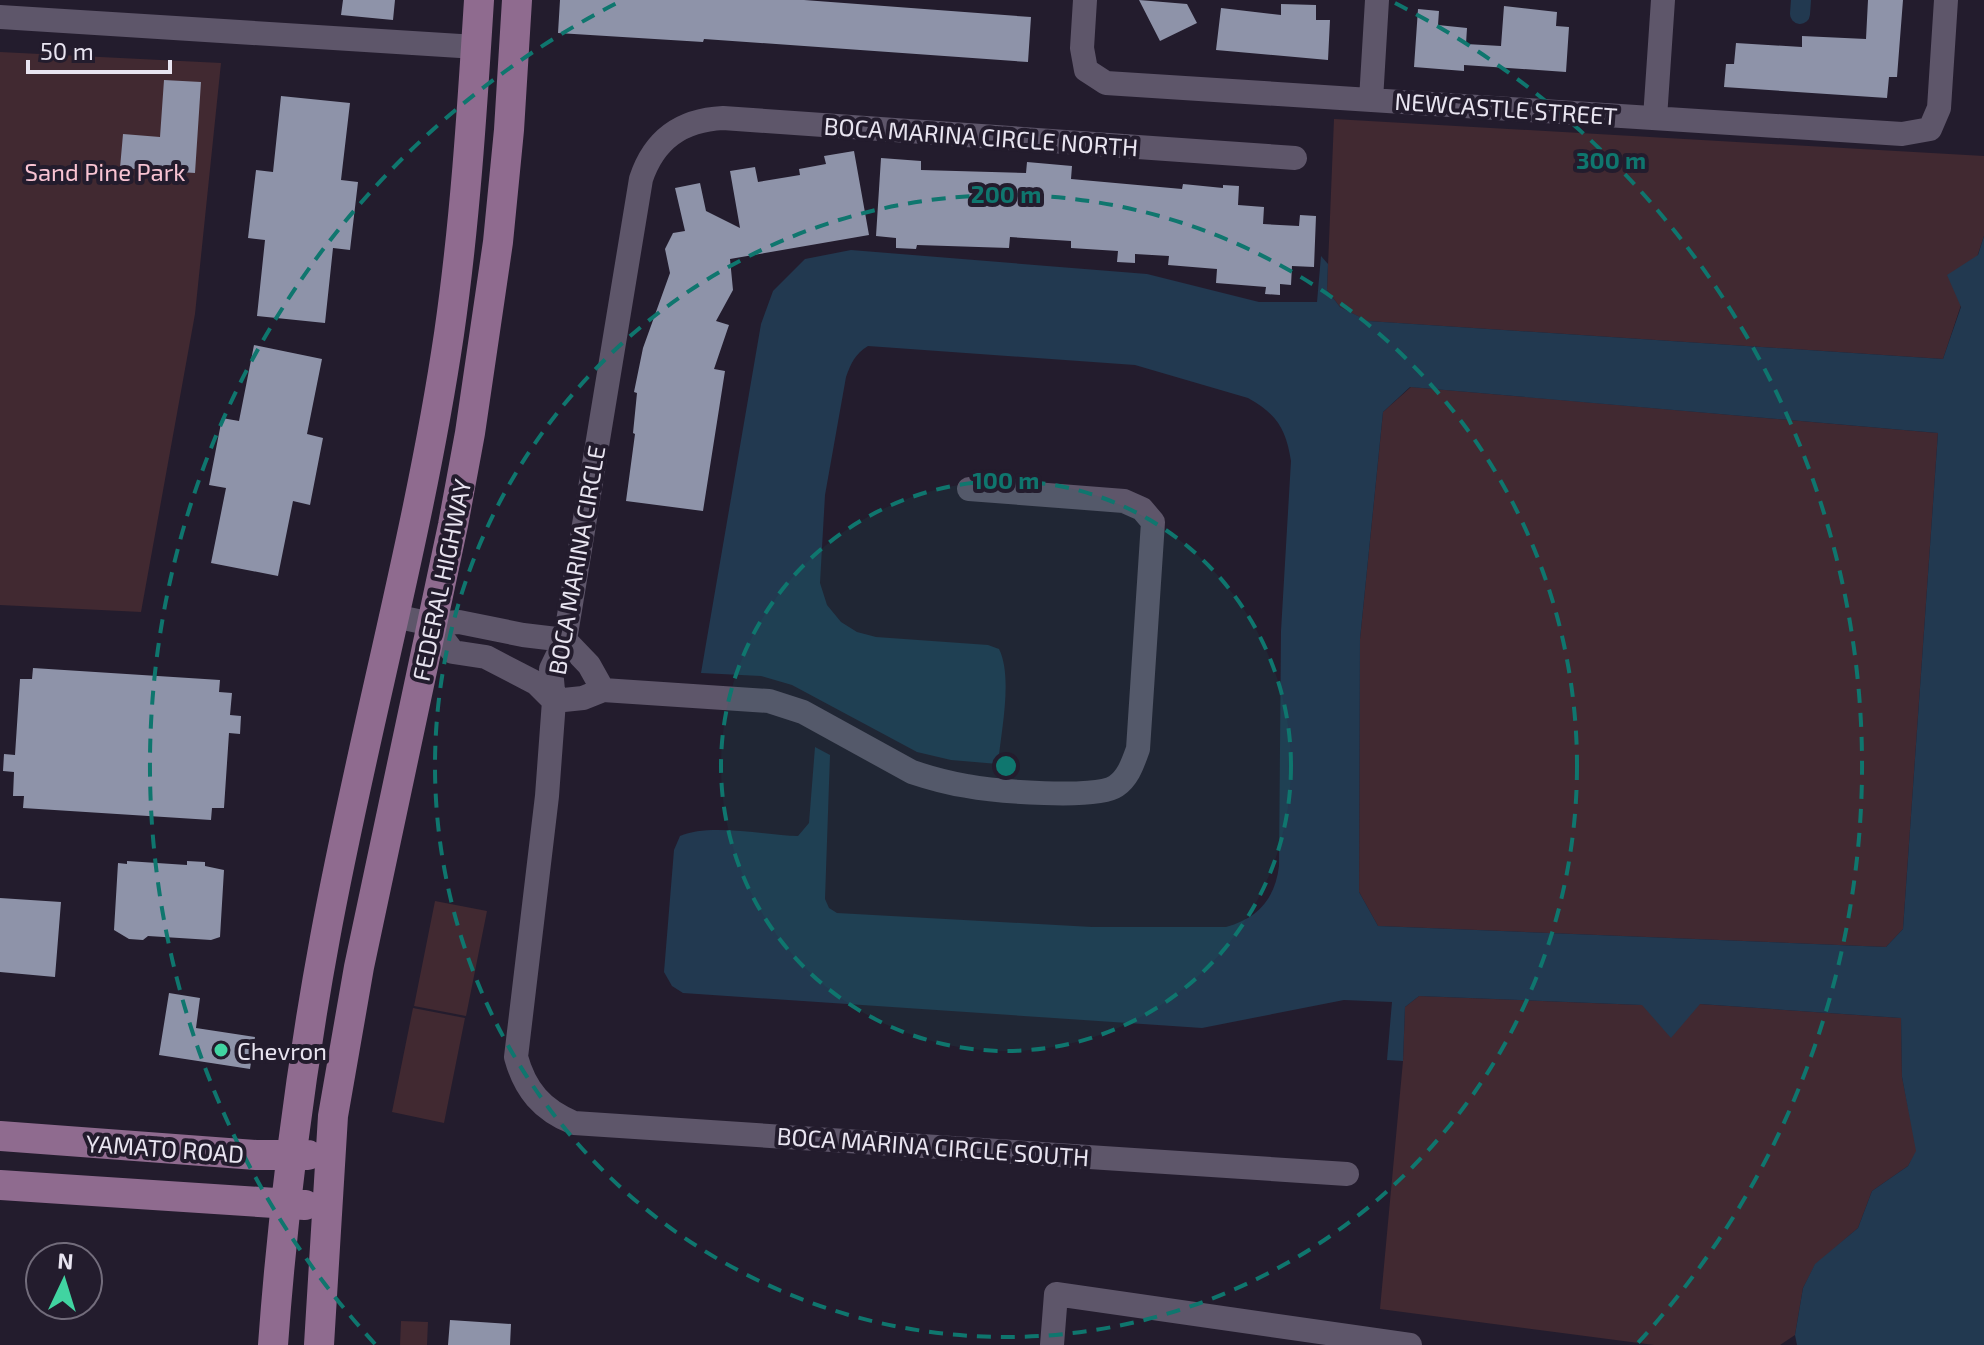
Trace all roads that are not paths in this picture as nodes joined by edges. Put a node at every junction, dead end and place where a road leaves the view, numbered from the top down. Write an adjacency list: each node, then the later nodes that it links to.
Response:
1 (479, 0): 9 (main road, FEDERAL HIGHWAY)
2 (489, 0): 10 (main road)
3 (517, 0): 10 (main road, FEDERAL HIGHWAY)
4 (1085, 0): 11 (street, NEWCASTLE STREET)
5 (1377, 0): 11 (street)
6 (1663, 0): 12 (street)
7 (1946, 0): 12 (street, NEWCASTLE STREET)
8 (0, 17): 9 (street)
9 (476, 47): 13 (main road); 17 (main road, FEDERAL HIGHWAY)
10 (514, 53): 13 (main road, FEDERAL HIGHWAY)
11 (1371, 100): 12 (street, NEWCASTLE STREET)
12 (1655, 118)
13 (509, 130): 18 (main road, FEDERAL HIGHWAY)
14 (671, 133): 15 (street, BOCA MARINA CIRCLE NORTH); 19 (street, BOCA MARINA CIRCLE)
15 (1295, 158)
16 (969, 489): 20 (street)
17 (394, 616): 18 (street); 24 (main road, FEDERAL HIGHWAY)
18 (432, 624): 19 (street); 21 (street); 25 (main road, FEDERAL HIGHWAY)
19 (565, 640): 20 (street); 21 (street, BOCA MARINA CIRCLE)
20 (603, 690): 21 (street)
21 (554, 701): 22 (street, BOCA MARINA CIRCLE)
22 (530, 1092): 26 (street, BOCA MARINA CIRCLE SOUTH)
23 (0, 1136): 24 (main road, YAMATO ROAD)
24 (291, 1155): 25 (main road, YAMATO ROAD); 28 (main road, FEDERAL HIGHWAY)
25 (330, 1156): 29 (main road, FEDERAL HIGHWAY)
26 (1347, 1174)
27 (0, 1185): 28 (main road, YAMATO ROAD)
28 (285, 1205): 29 (main road, YAMATO ROAD); 30 (main road, FEDERAL HIGHWAY)
29 (328, 1206): 31 (main road, FEDERAL HIGHWAY)
30 (273, 1345)
31 (319, 1345)
32 (1052, 1345): 33 (street)
33 (1410, 1345)

